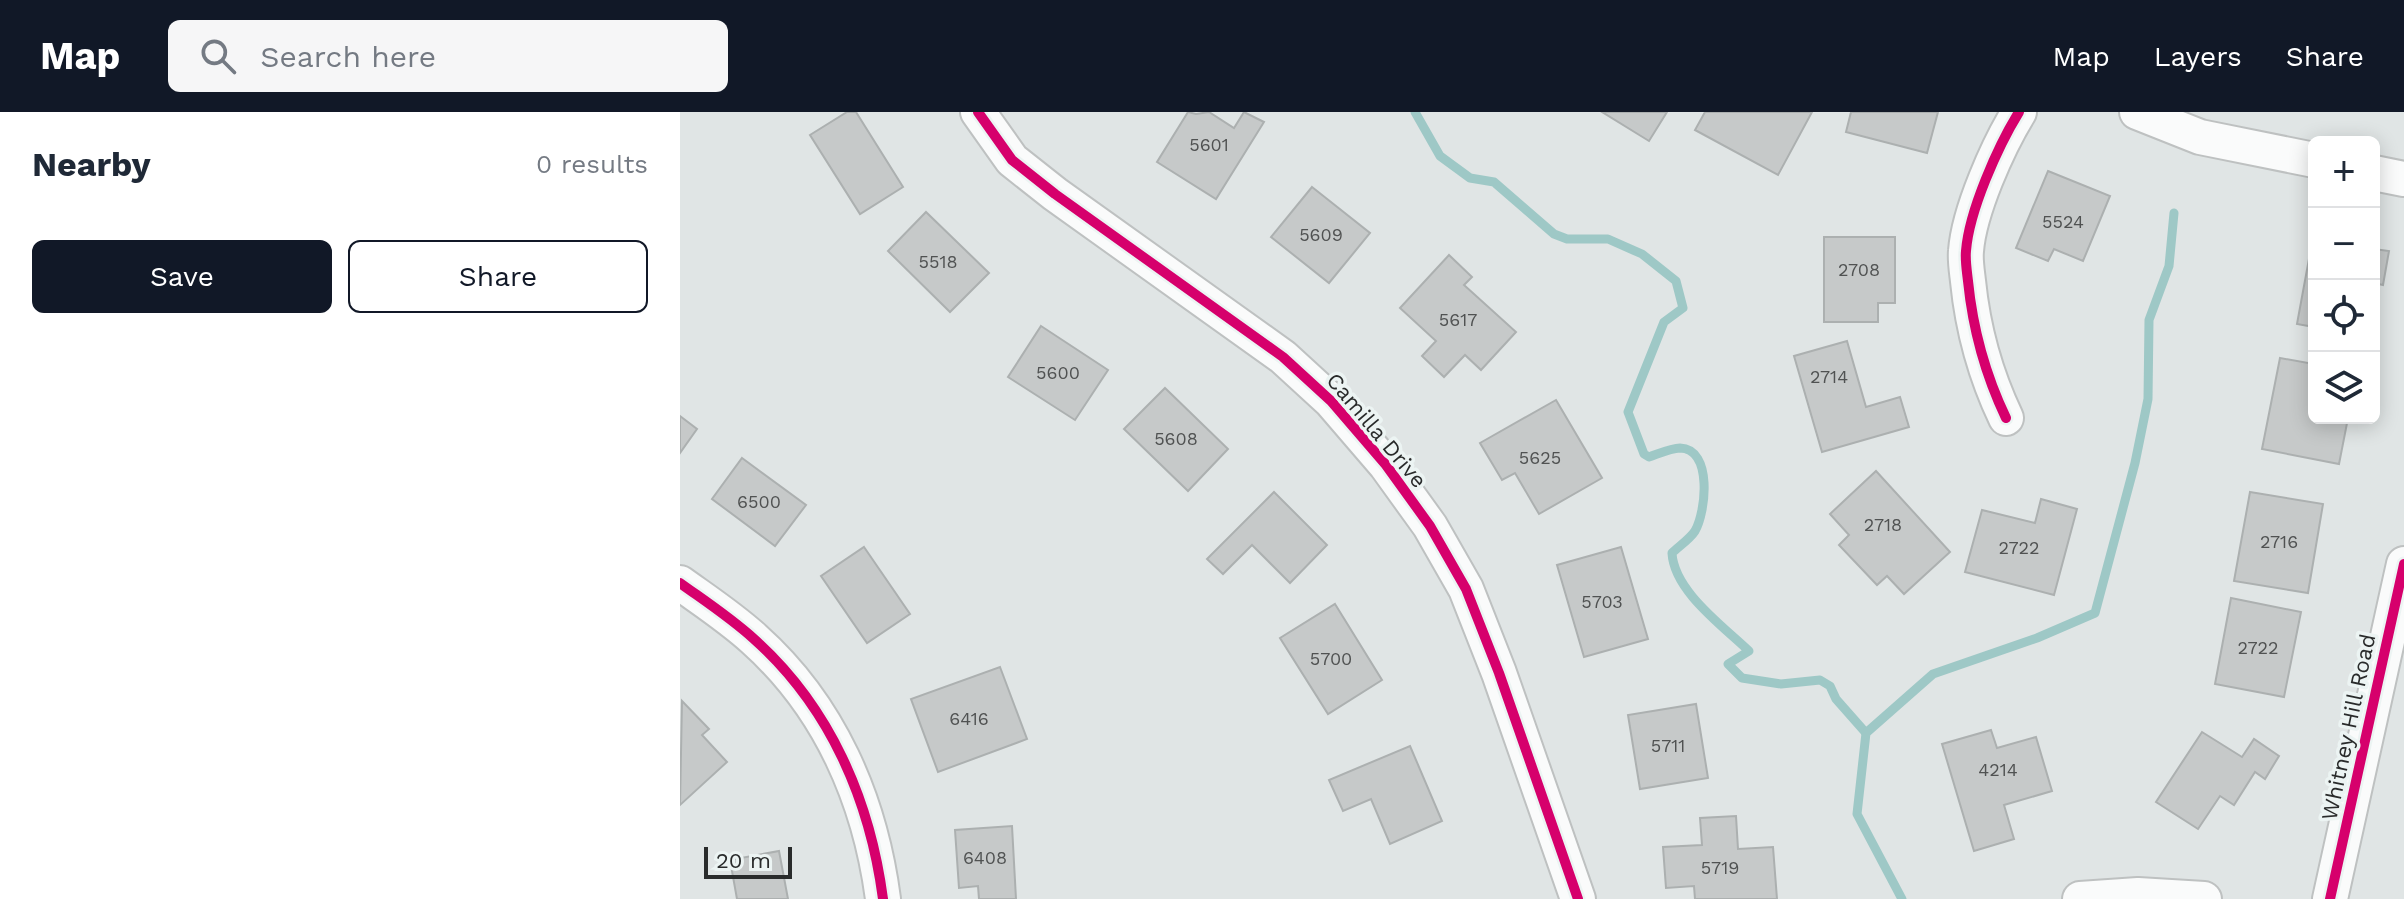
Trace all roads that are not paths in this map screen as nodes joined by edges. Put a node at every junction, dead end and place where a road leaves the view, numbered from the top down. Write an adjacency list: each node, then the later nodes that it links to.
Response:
1 (978, 112): 11 (street, Camilla Drive)
2 (2019, 112): 7 (street)
3 (2137, 112): 4 (street)
4 (2308, 159)
5 (2380, 174): 6 (street)
6 (2404, 179)
7 (2006, 418)
8 (2404, 564): 14 (street, Whitney Hill Road)
9 (680, 583): 10 (street)
10 (883, 899)
11 (1578, 899)
12 (2080, 899): 13 (street)
13 (2204, 899)
14 (2330, 899)

